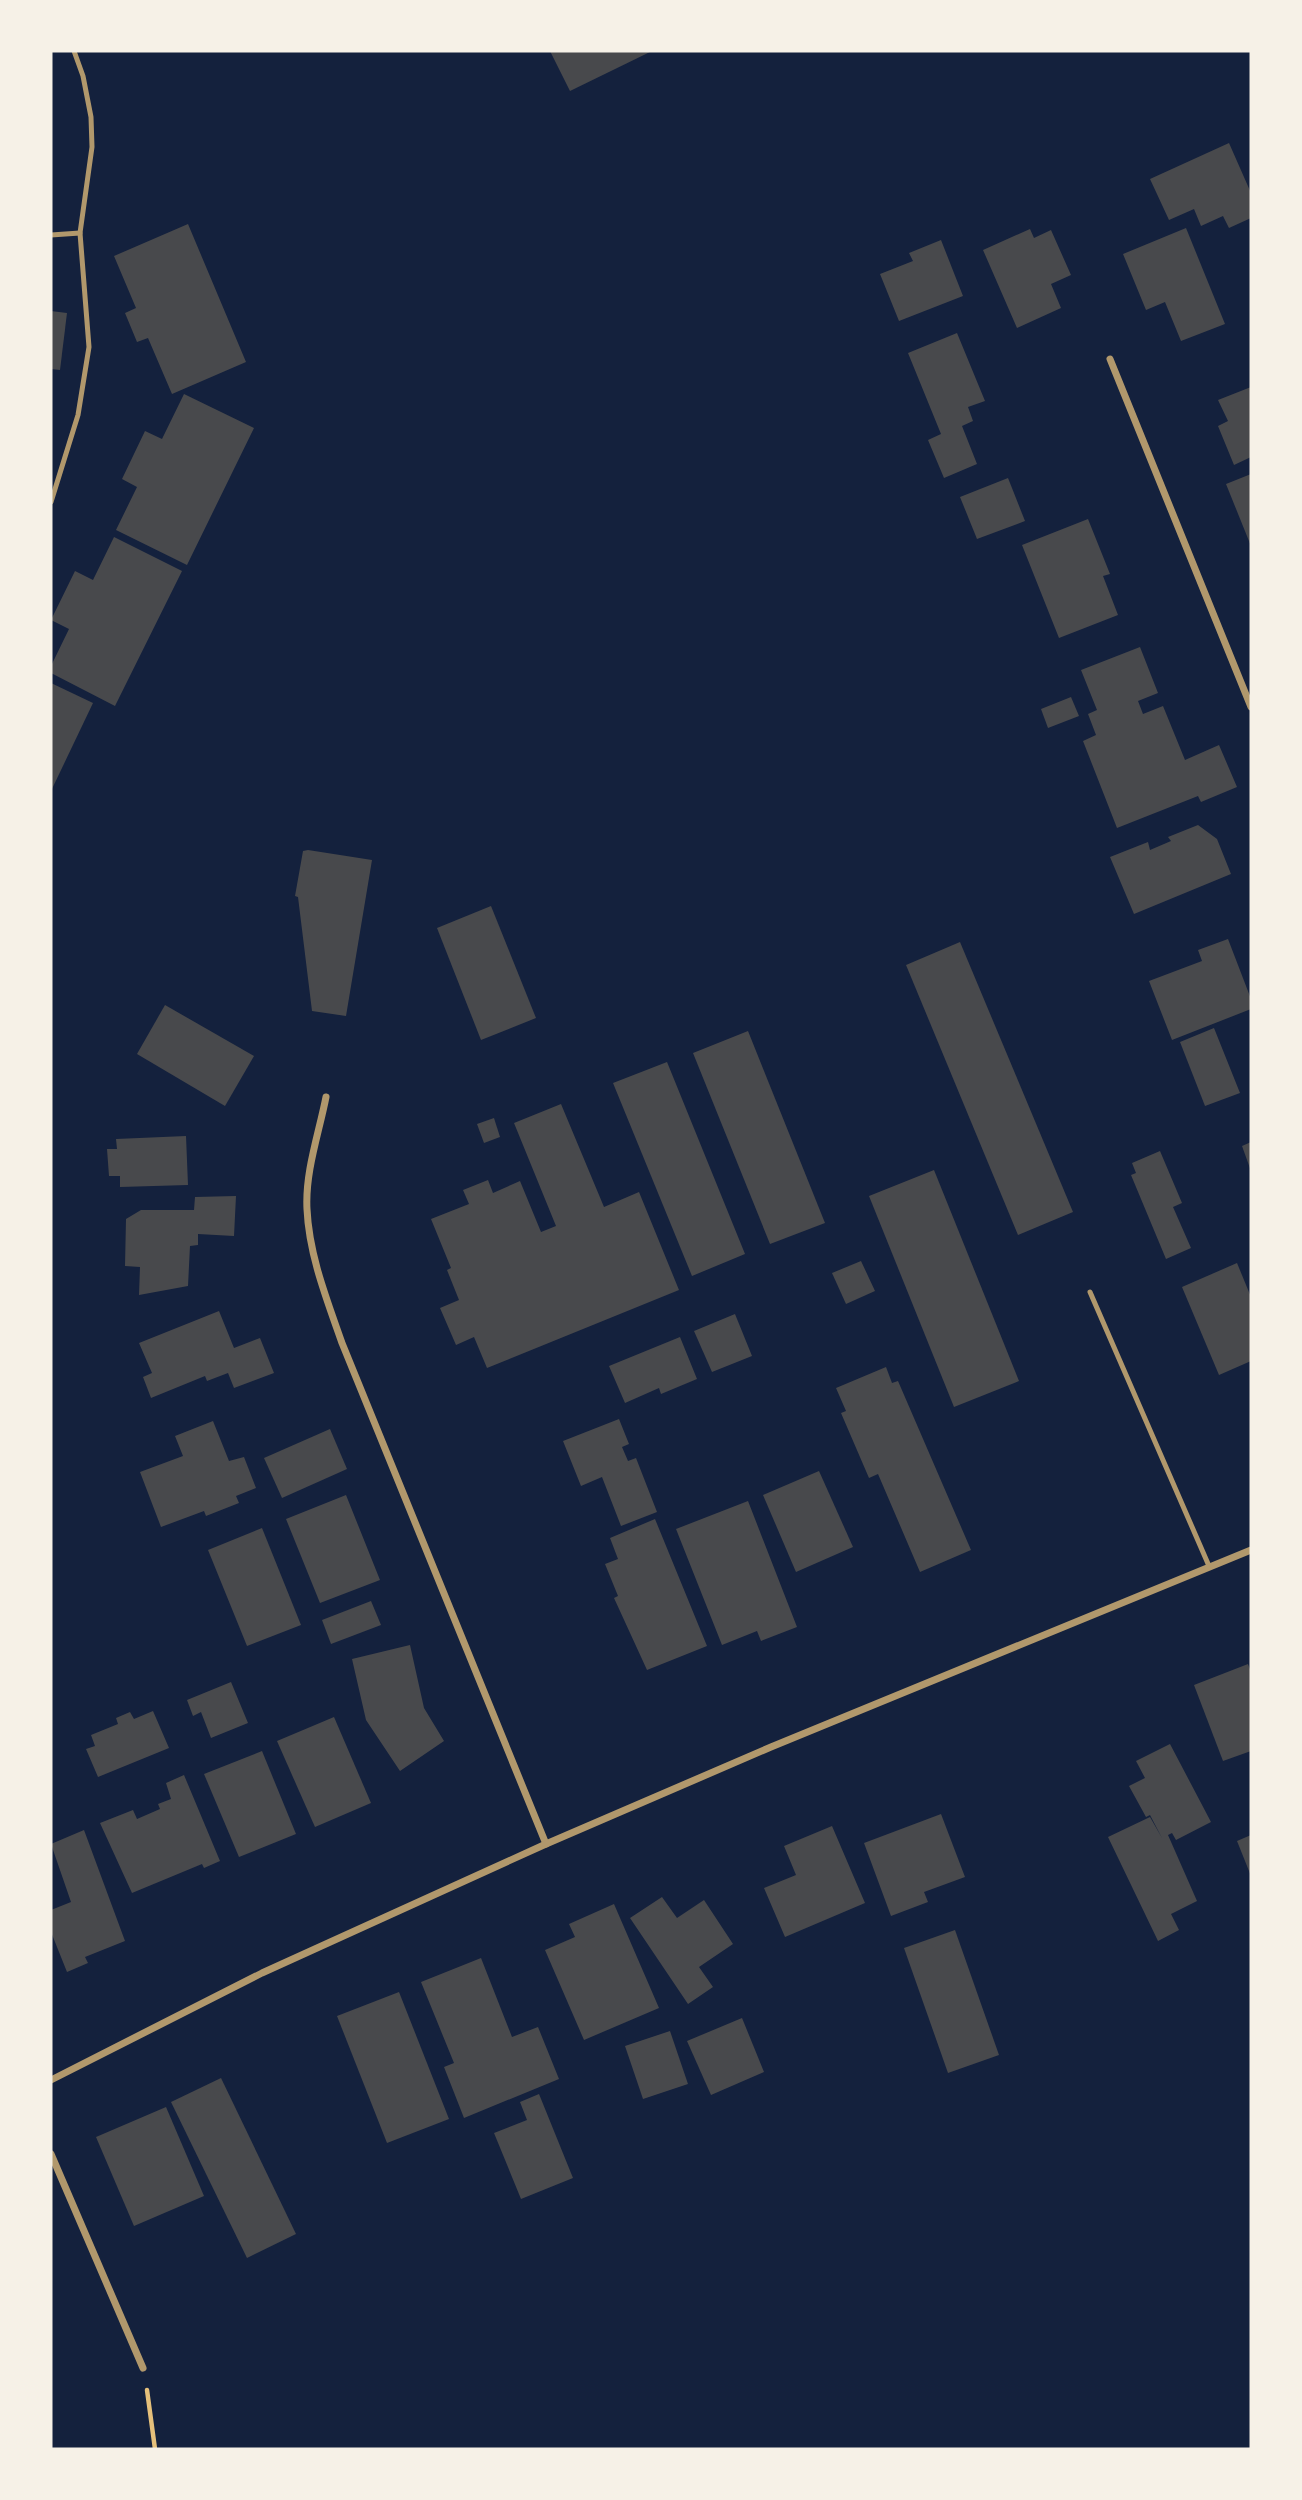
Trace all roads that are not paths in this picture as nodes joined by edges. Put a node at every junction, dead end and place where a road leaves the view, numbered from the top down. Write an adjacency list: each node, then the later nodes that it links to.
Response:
1 (74, 51): 2 (lane)
2 (80, 233): 3 (lane); 5 (lane)
3 (51, 236)
4 (1110, 359): 6 (street)
5 (51, 502)
6 (1251, 707)
7 (326, 1097): 11 (street)
8 (1090, 1292): 10 (lane)
9 (1251, 1550): 10 (street)
10 (1209, 1566): 11 (street)
11 (546, 1844): 12 (street)
12 (51, 2080)
13 (51, 2154): 14 (street)
14 (144, 2368)

